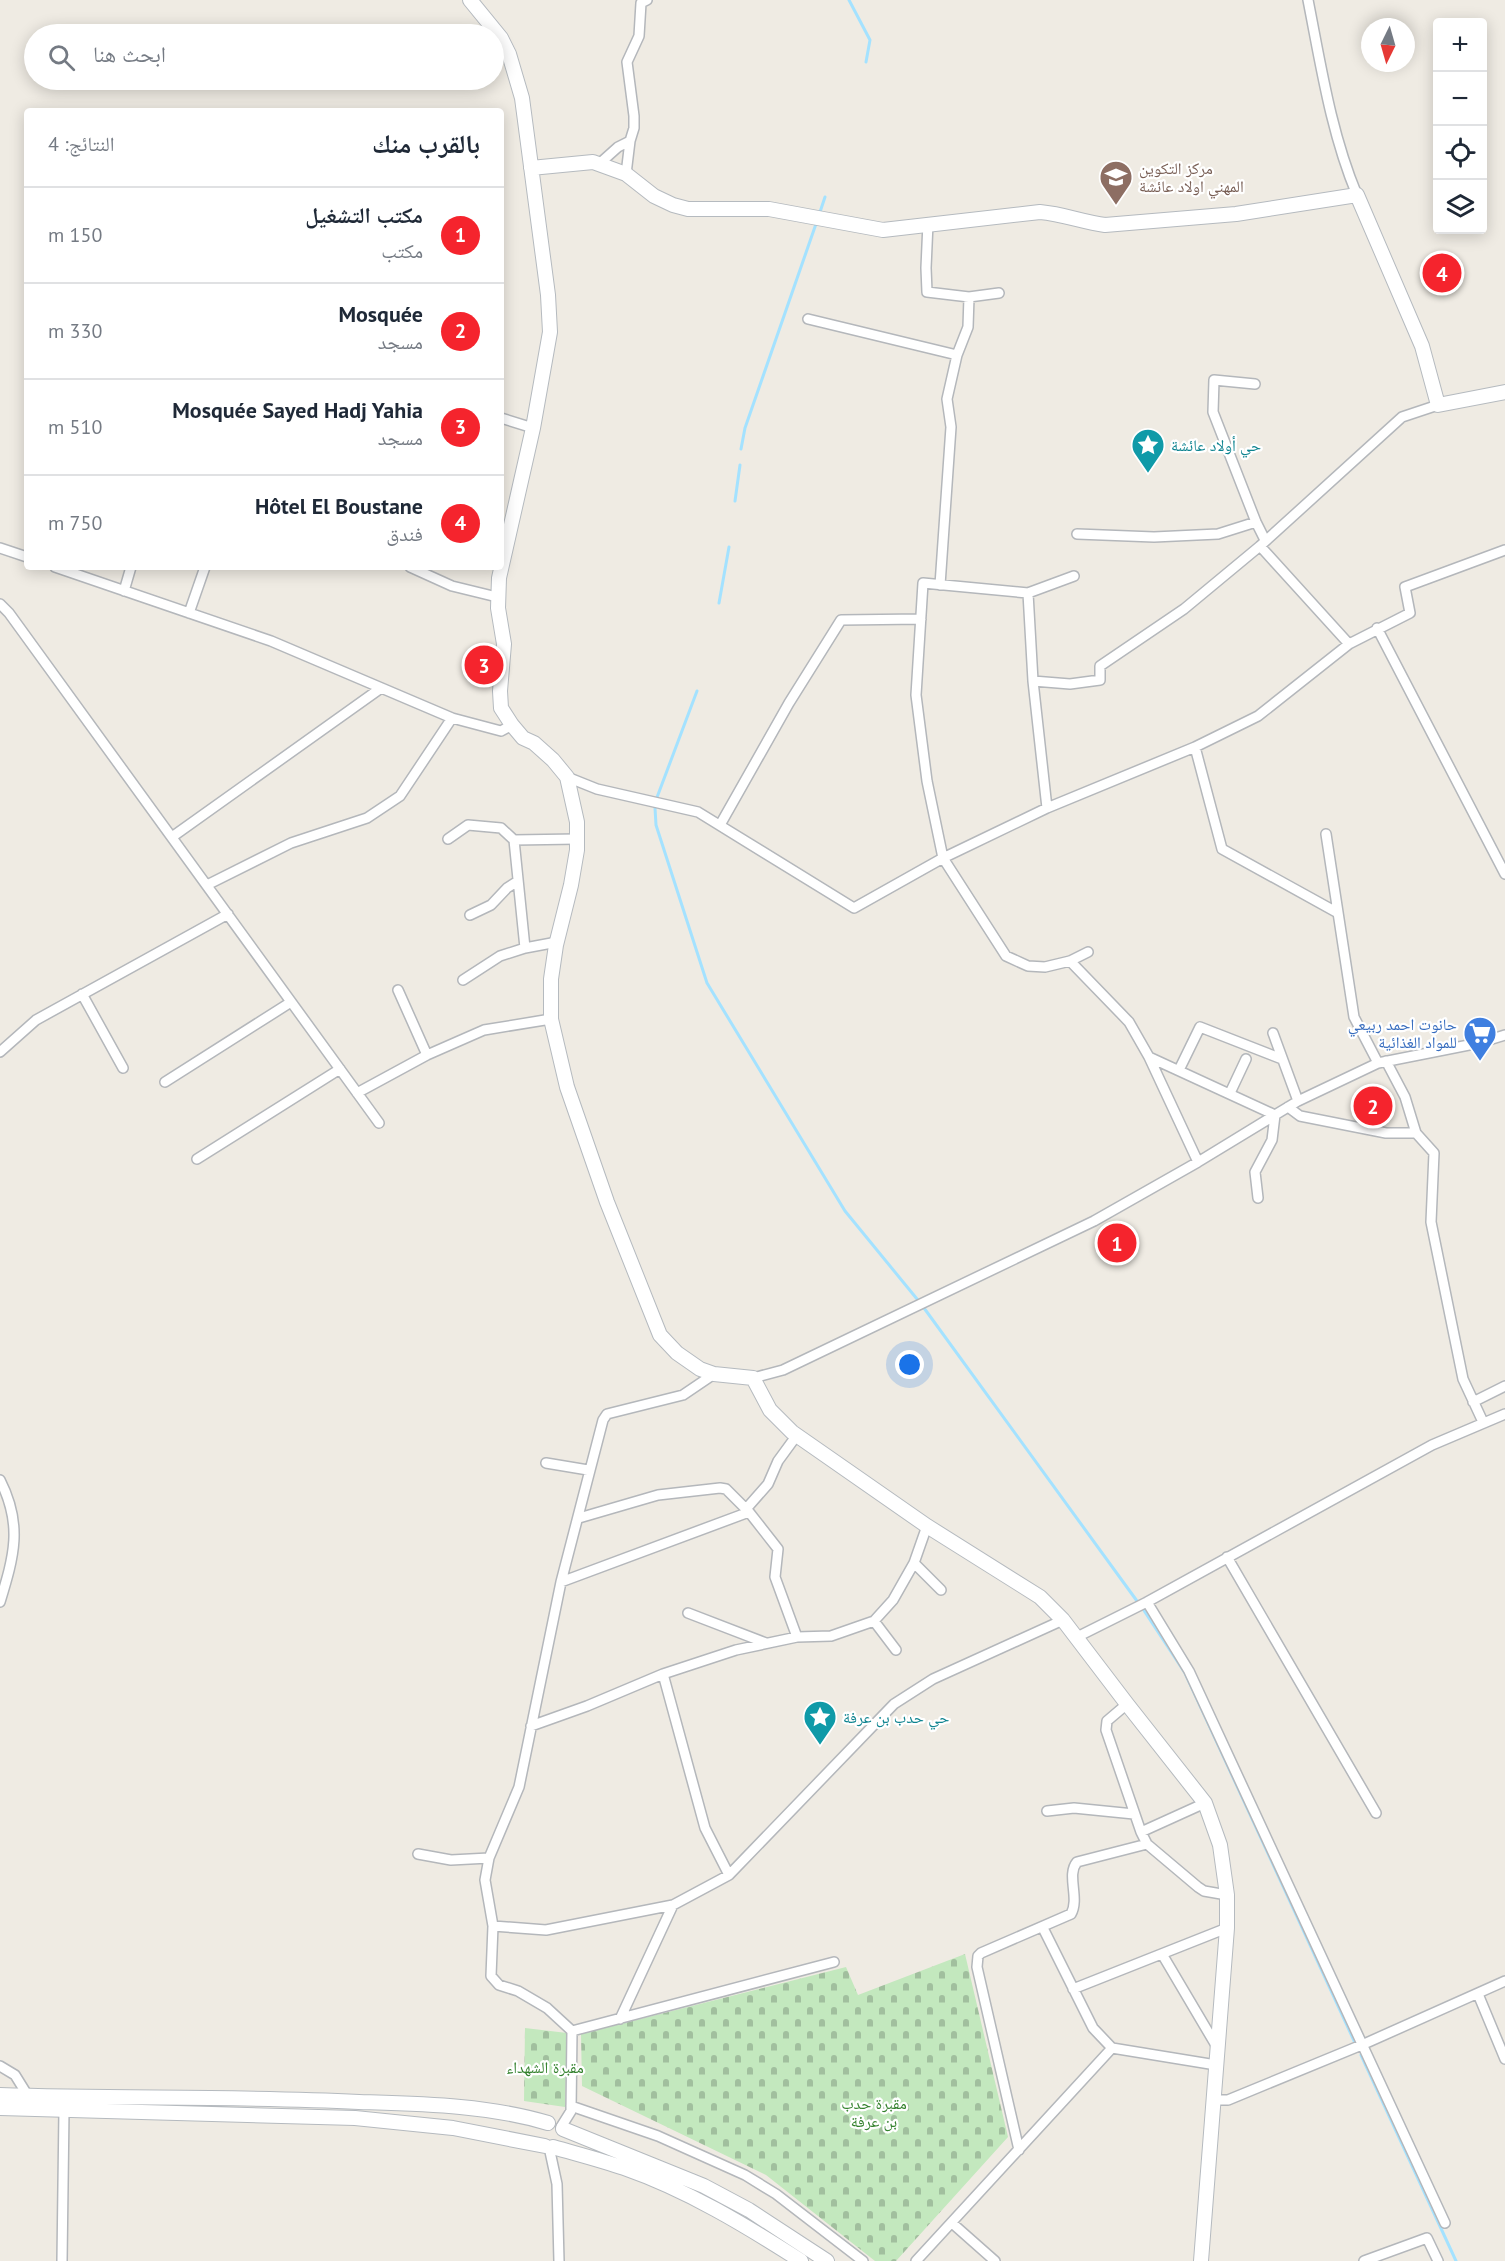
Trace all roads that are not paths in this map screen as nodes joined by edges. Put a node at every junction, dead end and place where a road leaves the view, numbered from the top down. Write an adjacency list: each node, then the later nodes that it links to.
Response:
1 (470, 0): 4 (street)
2 (647, 0): 6 (street)
3 (1308, 0): 10 (street)
4 (490, 24)
5 (504, 44): 8 (street)
6 (630, 141): 7 (street); 9 (street)
7 (599, 164): 8 (street); 9 (street)
8 (531, 168): 20 (street)
9 (626, 174): 11 (street)
10 (1357, 195): 11 (street); 18 (street)
11 (928, 223): 13 (street)
12 (999, 293): 13 (street)
13 (969, 297): 15 (street)
14 (808, 319): 15 (street)
15 (957, 355): 34 (street)
16 (1255, 384): 21 (street)
17 (1505, 392): 18 (street)
18 (1438, 405): 24 (street)
19 (504, 419): 20 (street)
20 (533, 428): 23 (street)
21 (1256, 522): 22 (street); 24 (street)
22 (1077, 534)
23 (505, 535)
24 (1263, 543): 42 (street); 43 (street)
25 (0, 548): 27 (street)
26 (1505, 550): 41 (street)
27 (24, 556)
28 (64, 570): 35 (street)
29 (130, 570): 35 (street)
30 (205, 570): 39 (street)
31 (417, 570): 37 (street)
32 (500, 570): 37 (street)
33 (1074, 576): 36 (street)
34 (940, 585): 36 (street); 40 (street)
35 (124, 591): 39 (street)
36 (1028, 593): 43 (street)
37 (497, 597): 46 (street)
38 (0, 604): 52 (street)
39 (189, 613): 44 (street)
40 (921, 619): 50 (street); 56 (street)
41 (1377, 628): 42 (street); 57 (street)
42 (1349, 644): 47 (street)
43 (1032, 681): 49 (street)
44 (381, 688): 45 (street); 52 (street)
45 (452, 718): 46 (street); 59 (street)
46 (512, 725): 48 (street)
47 (1195, 747): 49 (street); 60 (street)
48 (567, 777): 50 (street); 54 (street)
49 (1047, 808): 56 (street)
50 (720, 825): 56 (street)
51 (1326, 834): 60 (street)
52 (172, 837): 59 (street)
53 (448, 839): 55 (street)
54 (577, 839): 55 (street); 63 (street)
55 (514, 840): 58 (street)
56 (943, 858): 66 (street)
57 (1505, 874)
58 (518, 881): 62 (street); 64 (street)
59 (207, 885): 61 (street)
60 (1338, 913): 79 (street)
61 (228, 914): 69 (street); 70 (street)
62 (470, 915)
63 (557, 942): 64 (street); 71 (street)
64 (525, 948): 67 (street)
65 (1088, 952): 66 (street)
66 (1070, 961): 76 (street)
67 (463, 980)
68 (399, 990): 75 (street)
69 (82, 994): 74 (street); 80 (street)
70 (291, 1002): 81 (street); 83 (street)
71 (551, 1020): 75 (street); 94 (street)
72 (1273, 1033): 78 (street)
73 (1505, 1035): 79 (street)
74 (0, 1052)
75 (427, 1055): 84 (street)
76 (1149, 1057): 82 (street); 92 (street)
77 (1246, 1059): 85 (street)
78 (1282, 1059): 82 (street); 86 (street)
79 (1382, 1062): 86 (street); 90 (street)
80 (123, 1068)
81 (340, 1069): 84 (street); 91 (street)
82 (1179, 1070): 85 (street)
83 (165, 1082)
84 (357, 1092): 89 (street)
85 (1230, 1093): 88 (street)
86 (1298, 1101): 87 (street)
87 (1288, 1107): 88 (street); 90 (street)
88 (1275, 1114): 92 (street); 93 (street)
89 (379, 1123)
90 (1416, 1133): 97 (street)
91 (196, 1159)
92 (1198, 1162): 95 (street)
93 (1258, 1198)
94 (714, 1374): 95 (street); 102 (street)
95 (753, 1378): 100 (street)
96 (1505, 1386): 97 (street)
97 (1473, 1401): 99 (street)
98 (1505, 1414): 99 (street)
99 (1483, 1422): 107 (street)
100 (797, 1435): 104 (street); 106 (street)
101 (546, 1463): 102 (street)
102 (588, 1470): 105 (street)
103 (0, 1480): 111 (street)
104 (747, 1511): 105 (street); 109 (street); 116 (street)
105 (579, 1518): 109 (street)
106 (927, 1526): 108 (street); 114 (street)
107 (1227, 1557): 112 (street); 125 (street)
108 (914, 1563): 110 (street); 115 (street)
109 (561, 1582): 122 (street)
110 (941, 1590)
111 (0, 1602)
112 (1147, 1602): 117 (street); 144 (street)
113 (688, 1612): 118 (street)
114 (1063, 1620): 117 (street); 131 (street)
115 (874, 1621): 116 (street); 119 (street)
116 (797, 1637): 118 (street)
117 (1077, 1637): 121 (street)
118 (766, 1643): 120 (street)
119 (896, 1650)
120 (663, 1674): 122 (street); 131 (street)
121 (1126, 1704): 123 (street); 126 (street)
122 (531, 1726): 130 (street)
123 (1205, 1803): 127 (street); 132 (street)
124 (1047, 1811): 126 (street)
125 (1377, 1813)
126 (1134, 1814): 127 (street)
127 (1141, 1832): 128 (street)
128 (1147, 1844): 132 (street); 135 (street)
129 (418, 1854): 130 (street)
130 (489, 1858): 134 (street)
131 (729, 1875): 133 (street)
132 (1227, 1895): 136 (street)
133 (674, 1905): 134 (street); 142 (street)
134 (493, 1926): 143 (street)
135 (1043, 1928): 140 (street); 158 (street)
136 (1227, 1928): 137 (street); 145 (street)
137 (1162, 1954): 140 (street); 145 (street)
138 (834, 1962): 142 (street)
139 (1505, 1981): 141 (street)
140 (1073, 1989): 146 (street)
141 (1478, 1994): 144 (street); 147 (street)
142 (620, 2019): 143 (street)
143 (573, 2031): 153 (street)
144 (1364, 2044): 152 (street); 160 (street)
145 (1217, 2047): 148 (street)
146 (1112, 2048): 148 (street); 158 (street)
147 (1505, 2059)
148 (1216, 2065): 152 (street)
149 (0, 2066): 151 (street)
150 (0, 2095): 151 (street)
151 (28, 2096): 156 (street)
152 (1213, 2100): 168 (street)
153 (571, 2106): 156 (street); 165 (street)
154 (0, 2108): 155 (street)
155 (64, 2110): 157 (street); 161 (street)
156 (557, 2126): 157 (street); 157 (street); 164 (street)
157 (549, 2147): 162 (street); 163 (street)
158 (1019, 2150): 159 (street)
159 (952, 2223): 166 (street); 167 (street)
160 (1445, 2223)
161 (62, 2261)
162 (559, 2261)
163 (801, 2261)
164 (827, 2261)
165 (863, 2261)
166 (916, 2261)
167 (995, 2261)
168 (1201, 2261)
169 (1364, 2261): 170 (street)
170 (1438, 2261)

